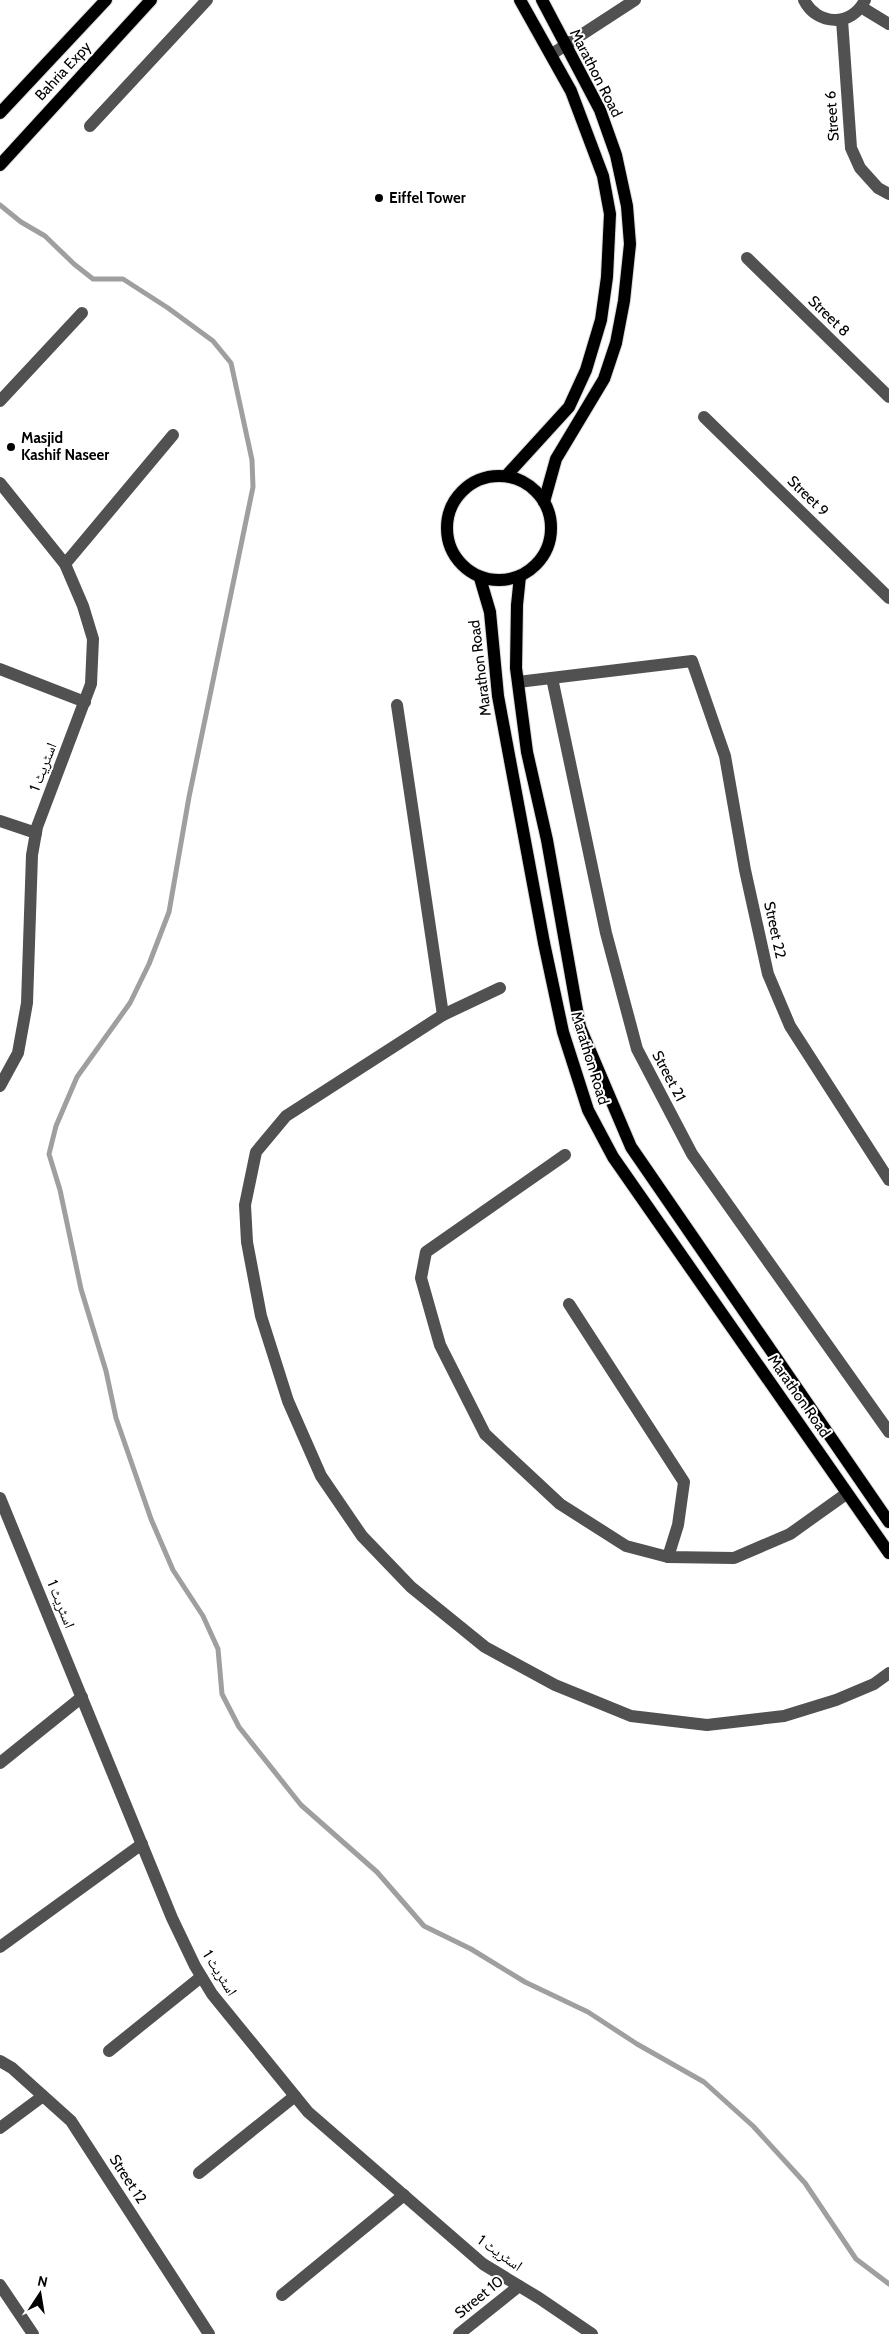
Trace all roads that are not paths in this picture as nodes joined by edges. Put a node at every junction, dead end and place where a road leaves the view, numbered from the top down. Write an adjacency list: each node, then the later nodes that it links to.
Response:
1 (106, 0): 13 (main road, Bahria Expy)
2 (151, 0): 15 (main road, Bahria Expy)
3 (207, 0): 14 (street)
4 (520, 0): 12 (main road, Marathon Road)
5 (542, 0): 11 (main road, Marathon Road)
6 (635, 0): 11 (street)
7 (804, 0): 9 (street)
8 (863, 4): 9 (street); 10 (street)
9 (842, 20): 16 (street, Street 6)
10 (889, 24)
11 (565, 47): 12 (street); 25 (main road, Marathon Road)
12 (552, 54): 23 (main road, Marathon Road)
13 (0, 113)
14 (90, 126)
15 (0, 165)
16 (889, 194)
17 (747, 258): 19 (street, Street 8)
18 (82, 313): 20 (street)
19 (889, 397)
20 (0, 401)
21 (704, 416): 29 (street, Street 9)
22 (173, 435): 26 (street)
23 (506, 476): 25 (main road); 28 (main road)
24 (0, 483): 26 (street, اسٹریٹ 1)
25 (544, 502): 27 (main road)
26 (66, 564): 33 (street, اسٹریٹ 1)
27 (520, 576): 28 (main road); 32 (main road, Marathon Road)
28 (480, 578): 44 (main road, Marathon Road)
29 (889, 598)
30 (0, 669): 33 (street)
31 (552, 678): 32 (street); 41 (street, Street 22); 43 (street, Street 21)
32 (518, 682): 46 (main road, Marathon Road)
33 (85, 702): 36 (street, اسٹریٹ 1)
34 (396, 705): 38 (street)
35 (0, 821): 36 (street)
36 (36, 833): 39 (street, اسٹریٹ 1)
37 (500, 988): 38 (street)
38 (443, 1015): 49 (street)
39 (0, 1086)
40 (565, 1155): 48 (street)
41 (889, 1180)
42 (569, 1304): 48 (street)
43 (889, 1432)
44 (846, 1494): 47 (main road, Marathon Road); 48 (street)
45 (0, 1498): 50 (street, اسٹریٹ 1)
46 (889, 1522)
47 (889, 1553)
48 (668, 1557)
49 (889, 1673)
50 (82, 1697): 51 (street); 52 (street, اسٹریٹ 1)
51 (0, 1763)
52 (142, 1844): 53 (street); 54 (street, اسٹریٹ 1)
53 (0, 1947)
54 (201, 1977): 55 (street); 58 (street, اسٹریٹ 1)
55 (109, 2051)
56 (0, 2061): 57 (street, Street 12)
57 (43, 2096): 59 (street); 66 (street, Street 12)
58 (295, 2096): 60 (street); 61 (street, اسٹریٹ 1)
59 (0, 2128)
60 (199, 2172)
61 (404, 2196): 63 (street, اسٹریٹ 1); 64 (street)
62 (0, 2284): 65 (street)
63 (519, 2286): 67 (street, Street 10); 68 (street, اسٹریٹ 1)
64 (282, 2295)
65 (33, 2334)
66 (209, 2334)
67 (459, 2334)
68 (592, 2334)

